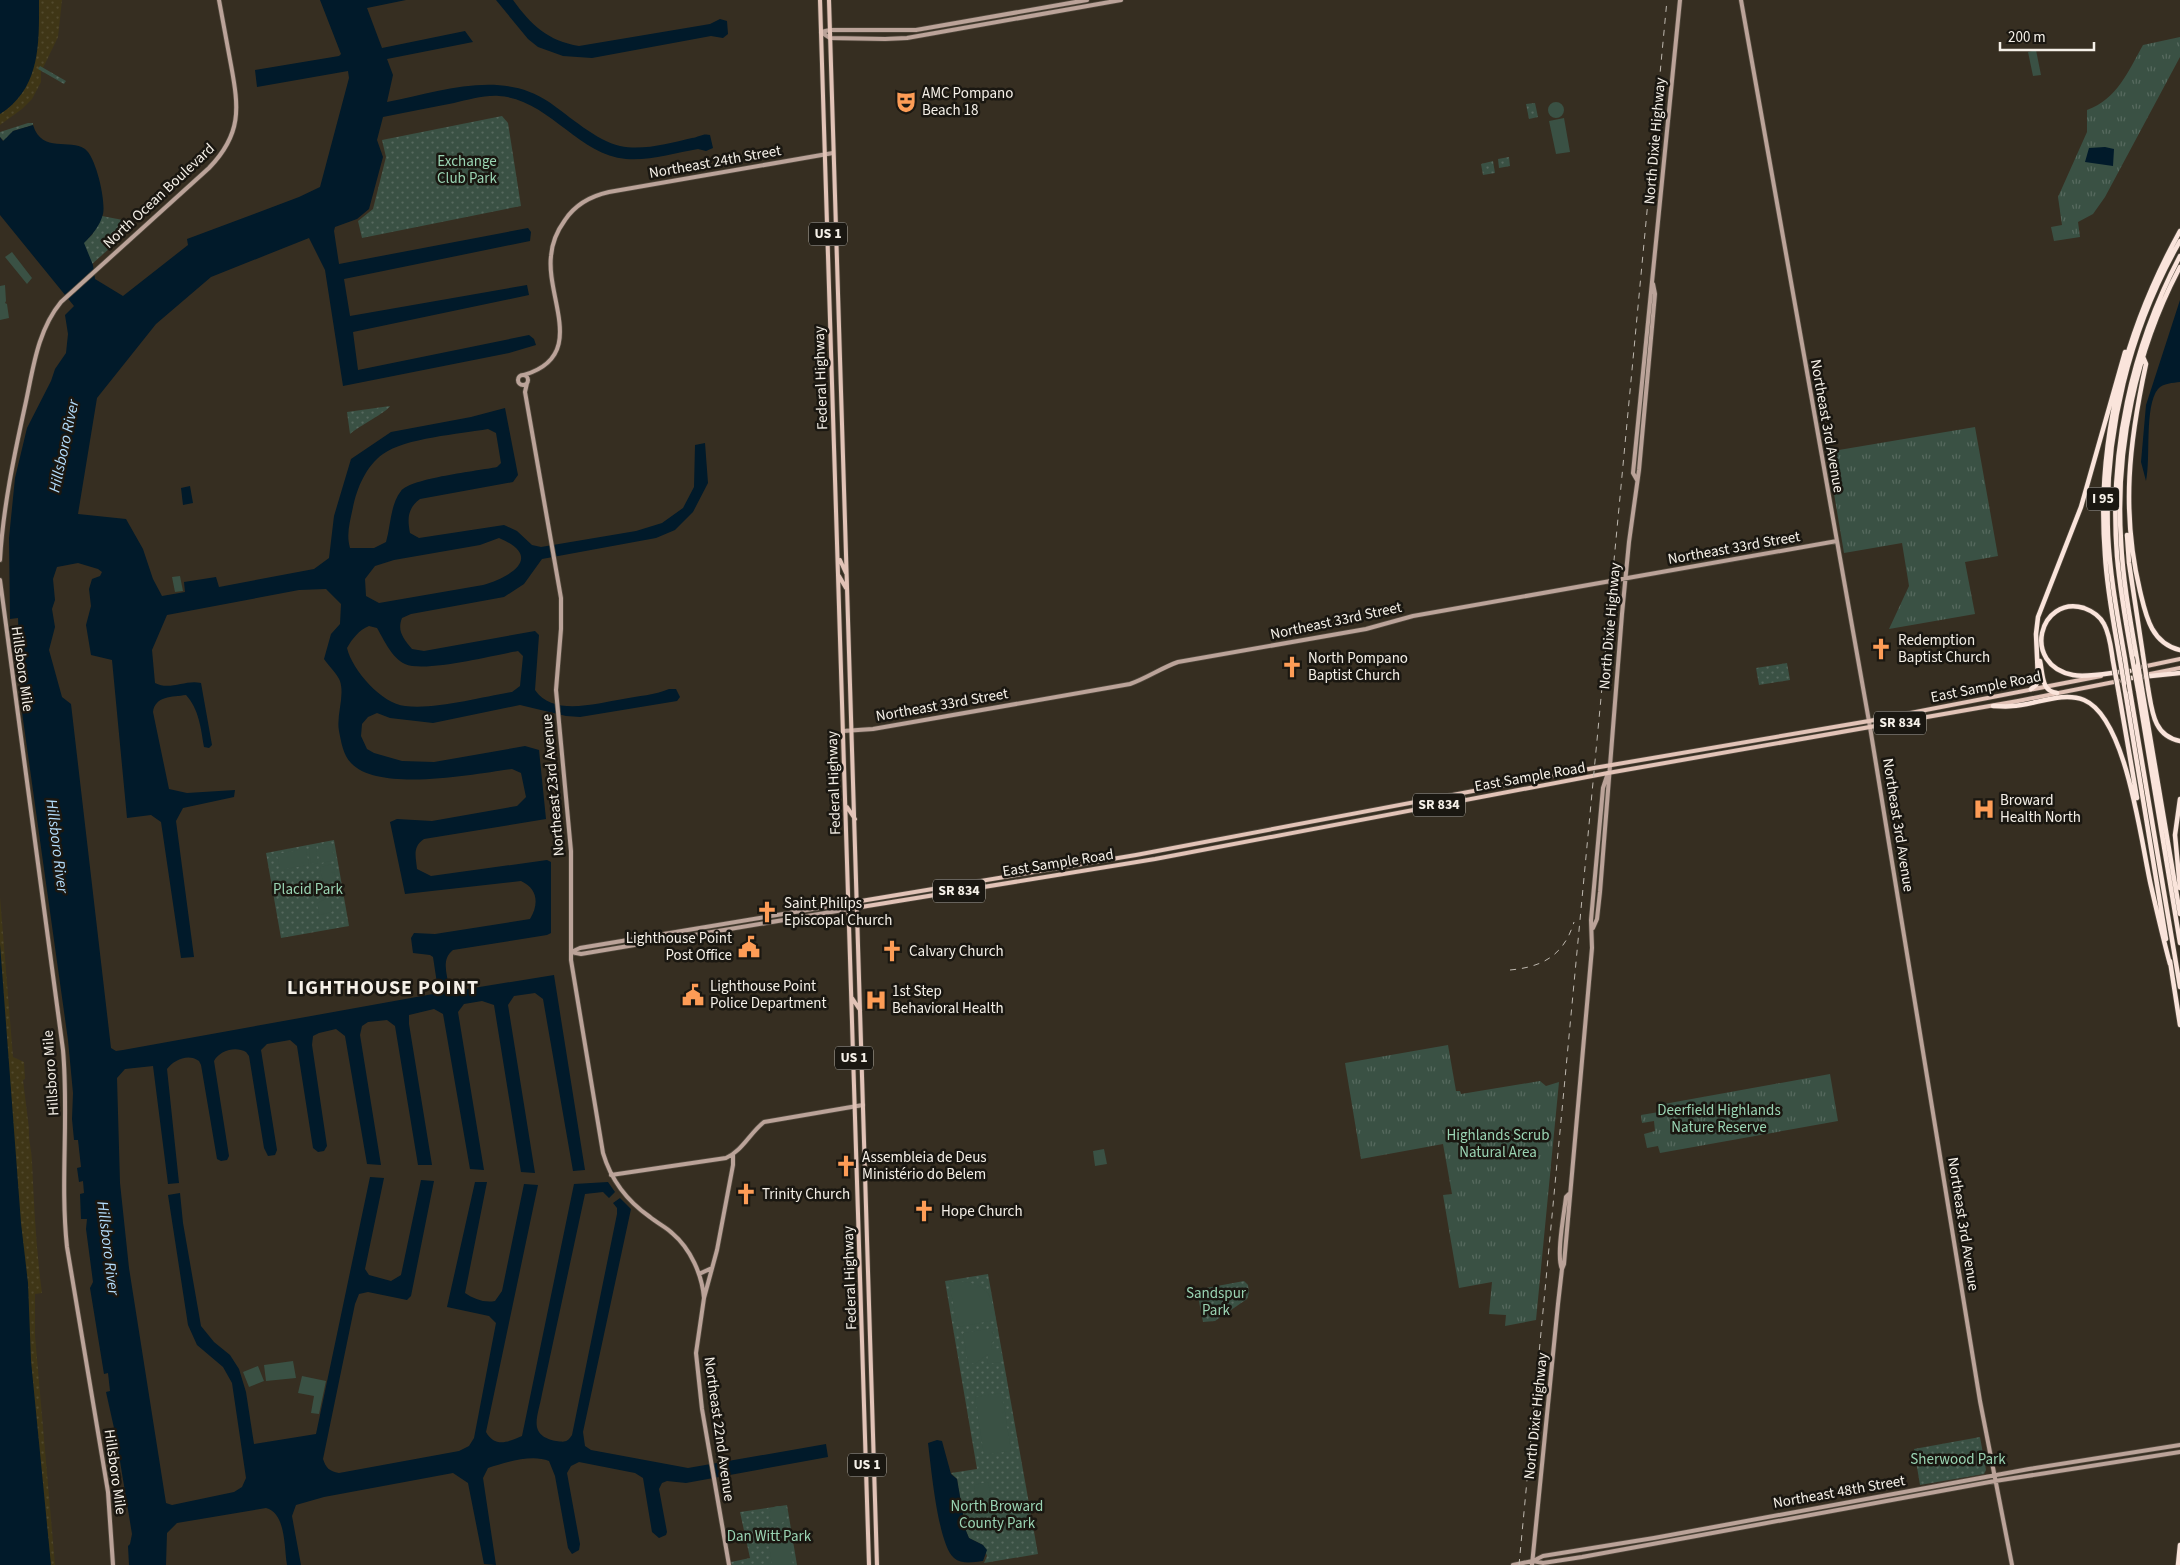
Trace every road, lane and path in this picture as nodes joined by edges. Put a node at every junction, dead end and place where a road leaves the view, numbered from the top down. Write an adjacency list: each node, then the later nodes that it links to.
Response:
1 (219, 0): 43 (street, North Ocean Boulevard)
2 (820, 0): 14 (main road, Federal Highway / US 1)
3 (829, 0): 12 (main road, Federal Highway / US 1)
4 (1088, 0): 8 (street)
5 (1121, 0): 10 (street)
6 (1680, 0): 46 (street, North Dixie Highway)
7 (1741, 0): 41 (street, Northeast 3rd Avenue)
8 (1027, 11): 9 (street); 10 (street)
9 (1018, 13): 11 (street); 13 (street)
10 (1021, 17): 11 (street)
11 (1012, 19): 16 (street)
12 (830, 30): 13 (street); 14 (street); 15 (main road, Federal Highway / US 1)
13 (911, 30): 16 (street)
14 (821, 32): 15 (street); 18 (main road, Federal Highway / US 1)
15 (830, 38): 16 (street); 17 (main road, Federal Highway / US 1)
16 (896, 39)
17 (833, 152): 18 (street, Northeast 24th Street); 20 (main road, Federal Highway / US 1)
18 (826, 154): 19 (main road, Federal Highway / US 1); 33 (street, Northeast 24th Street)
19 (827, 212): 20 (main road); 21 (main road, Federal Highway / US 1)
20 (836, 224): 24 (main road, Federal Highway / US 1)
21 (828, 230): 24 (main road); 27 (main road, Federal Highway / US 1)
22 (2180, 230): 28 (highway, I 95)
23 (2180, 241): 53 (highway)
24 (836, 246): 29 (main road, Federal Highway / US 1)
25 (2180, 256): 51 (highway)
26 (2180, 267): 31 (highway, I 95)
27 (831, 338): 29 (main road); 30 (main road, Federal Highway / US 1)
28 (2131, 340): 50 (highway); 53 (highway, I 95)
29 (840, 350): 32 (main road, Federal Highway / US 1)
30 (832, 352): 32 (main road); 38 (main road, Federal Highway / US 1)
31 (2143, 357): 40 (highway); 51 (highway, I 95)
32 (840, 362): 39 (main road, Federal Highway / US 1)
33 (533, 372): 34 (street); 35 (street, Northeast 23rd Avenue)
34 (524, 375): 35 (street); 36 (street)
35 (527, 382): 36 (street); 37 (street, Northeast 23rd Avenue)
36 (520, 385): 37 (street, Northeast 23rd Avenue)
37 (525, 391): 92 (street, Northeast 23rd Avenue)
38 (833, 397): 39 (main road); 42 (main road, Federal Highway / US 1)
39 (842, 411): 44 (main road, Federal Highway / US 1)
40 (2128, 517): 49 (highway); 69 (highway, bridge)
41 (1837, 541): 46 (street, Northeast 33rd Street); 64 (street, Northeast 3rd Avenue)
42 (838, 555): 44 (main road); 45 (main road, Federal Highway / US 1)
43 (0, 560)
44 (846, 574): 48 (main road, Federal Highway / US 1)
45 (839, 576): 48 (main road); 66 (main road, Federal Highway / US 1)
46 (1626, 578): 67 (street, Northeast 33rd Street); 71 (street, North Dixie Highway)
47 (0, 580): 132 (street, Hillsboro Mile)
48 (847, 593): 67 (main road, Federal Highway / US 1)
49 (2180, 650)
50 (2038, 653): 58 (highway); 59 (highway)
51 (2134, 657): 60 (highway, I 95, bridge)
52 (2180, 659): 55 (main road, SR 834)
53 (2122, 660): 61 (highway, bridge)
54 (2180, 668): 57 (main road, SR 834)
55 (2130, 671): 58 (main road, East Sample Road / SR 834); 79 (highway, bridge)
56 (2180, 673): 57 (highway)
57 (2132, 678): 62 (main road, East Sample Road / SR 834)
58 (2046, 686): 59 (main road, East Sample Road / SR 834); 62 (highway)
59 (2031, 689): 64 (main road, East Sample Road / SR 834)
60 (2140, 689): 86 (highway, I 95); 89 (highway)
61 (2128, 692): 93 (highway); 95 (highway)
62 (2058, 693): 63 (main road, East Sample Road / SR 834)
63 (1993, 706): 65 (main road, East Sample Road / SR 834); 79 (highway)
64 (1869, 721): 65 (street, Northeast 3rd Avenue); 68 (main road, East Sample Road / SR 834)
65 (1870, 728): 70 (main road, East Sample Road / SR 834); 121 (street, Northeast 3rd Avenue)
66 (843, 731): 67 (street, Northeast 33rd Street); 76 (main road, Federal Highway / US 1)
67 (851, 731): 80 (main road, Federal Highway / US 1)
68 (1765, 739): 70 (main road); 71 (main road, East Sample Road / SR 834)
69 (2180, 741)
70 (1742, 750): 72 (main road, East Sample Road / SR 834)
71 (1609, 766): 72 (street, North Dixie Highway); 73 (main road, East Sample Road / SR 834)
72 (1608, 773): 74 (main road, East Sample Road / SR 834); 131 (street, North Dixie Highway)
73 (1514, 784): 74 (main road); 77 (main road, East Sample Road / SR 834)
74 (1507, 792): 78 (main road, East Sample Road / SR 834)
75 (2180, 799): 81 (highway)
76 (846, 802): 80 (main road); 83 (main road, Federal Highway / US 1)
77 (1407, 804): 78 (main road); 82 (main road, East Sample Road / SR 834)
78 (1402, 812): 84 (main road, East Sample Road / SR 834)
79 (2138, 812): 93 (highway)
80 (855, 819): 82 (main road, Federal Highway / US 1)
81 (2180, 888)
82 (858, 902): 83 (main road, East Sample Road / SR 834); 84 (main road, Federal Highway / US 1)
83 (849, 903): 85 (main road, Federal Highway / US 1); 87 (street, East Sample Road)
84 (858, 908): 85 (main road, East Sample Road / SR 834); 96 (main road, Federal Highway / US 1)
85 (849, 909): 88 (street, East Sample Road); 94 (main road, Federal Highway / US 1)
86 (2180, 914)
87 (766, 918): 88 (street); 90 (street, East Sample Road)
88 (763, 924): 91 (street, East Sample Road)
89 (2180, 943)
90 (603, 945): 91 (street); 92 (street, East Sample Road)
91 (604, 950): 92 (street, East Sample Road)
92 (571, 952): 103 (street, Northeast 23rd Avenue)
93 (2170, 964): 99 (highway)
94 (852, 985): 96 (main road); 97 (main road, Federal Highway / US 1)
95 (2180, 987)
96 (860, 994): 98 (main road, Federal Highway / US 1)
97 (852, 998): 98 (main road); 101 (main road, Federal Highway / US 1)
98 (860, 1012): 100 (main road, Federal Highway / US 1)
99 (2180, 1025)
100 (863, 1105): 101 (street); 106 (main road, Federal Highway / US 1)
101 (856, 1106): 102 (street); 104 (main road, Federal Highway / US 1)
102 (732, 1155): 103 (street); 108 (street, Northeast 22nd Avenue)
103 (611, 1175): 109 (street, Northeast 23rd Avenue)
104 (859, 1224): 105 (main road, Federal Highway / US 1); 106 (main road)
105 (860, 1237): 107 (main road); 111 (main road, Federal Highway / US 1)
106 (867, 1238): 107 (main road, Federal Highway / US 1)
107 (868, 1253): 112 (main road, Federal Highway / US 1)
108 (712, 1268): 109 (street); 110 (street, Northeast 22nd Avenue)
109 (699, 1274): 110 (street, Northeast 23rd Avenue)
110 (704, 1298): 133 (street, Northeast 22nd Avenue)
111 (862, 1317): 112 (main road); 113 (main road, Federal Highway / US 1)
112 (870, 1326): 114 (main road, Federal Highway / US 1)
113 (862, 1332): 114 (main road); 115 (main road, Federal Highway / US 1)
114 (870, 1342): 116 (main road, Federal Highway / US 1)
115 (865, 1400): 116 (main road); 117 (main road, Federal Highway / US 1)
116 (872, 1412): 118 (main road, Federal Highway / US 1)
117 (865, 1415): 118 (main road); 126 (main road, Federal Highway / US 1)
118 (873, 1432): 128 (main road, Federal Highway / US 1)
119 (2178, 1446): 121 (street, Northeast 48th Street)
120 (2178, 1452): 122 (street, Northeast 48th Street)
121 (1994, 1475): 122 (street, Northeast 3rd Avenue); 123 (street, Northeast 48th Street)
122 (1995, 1481): 124 (street, Northeast 48th Street); 137 (street, Northeast 3rd Avenue)
123 (1937, 1485): 124 (street); 125 (street, Northeast 48th Street)
124 (1925, 1494): 129 (street, Northeast 48th Street)
125 (1682, 1533): 129 (street); 131 (street, Northeast 48th Street)
126 (869, 1535): 128 (main road); 130 (main road, Federal Highway / US 1)
127 (2180, 1545): 138 (highway)
128 (877, 1546): 135 (main road, Federal Highway / US 1)
129 (1646, 1546): 131 (street, Northeast 48th Street)
130 (869, 1550): 134 (main road, Federal Highway / US 1); 135 (main road)
131 (1532, 1563): 136 (street, Northeast 48th Street)
132 (113, 1565)
133 (728, 1565)
134 (870, 1565)
135 (877, 1565)
136 (1513, 1565)
137 (2012, 1565)
138 (2178, 1565)

